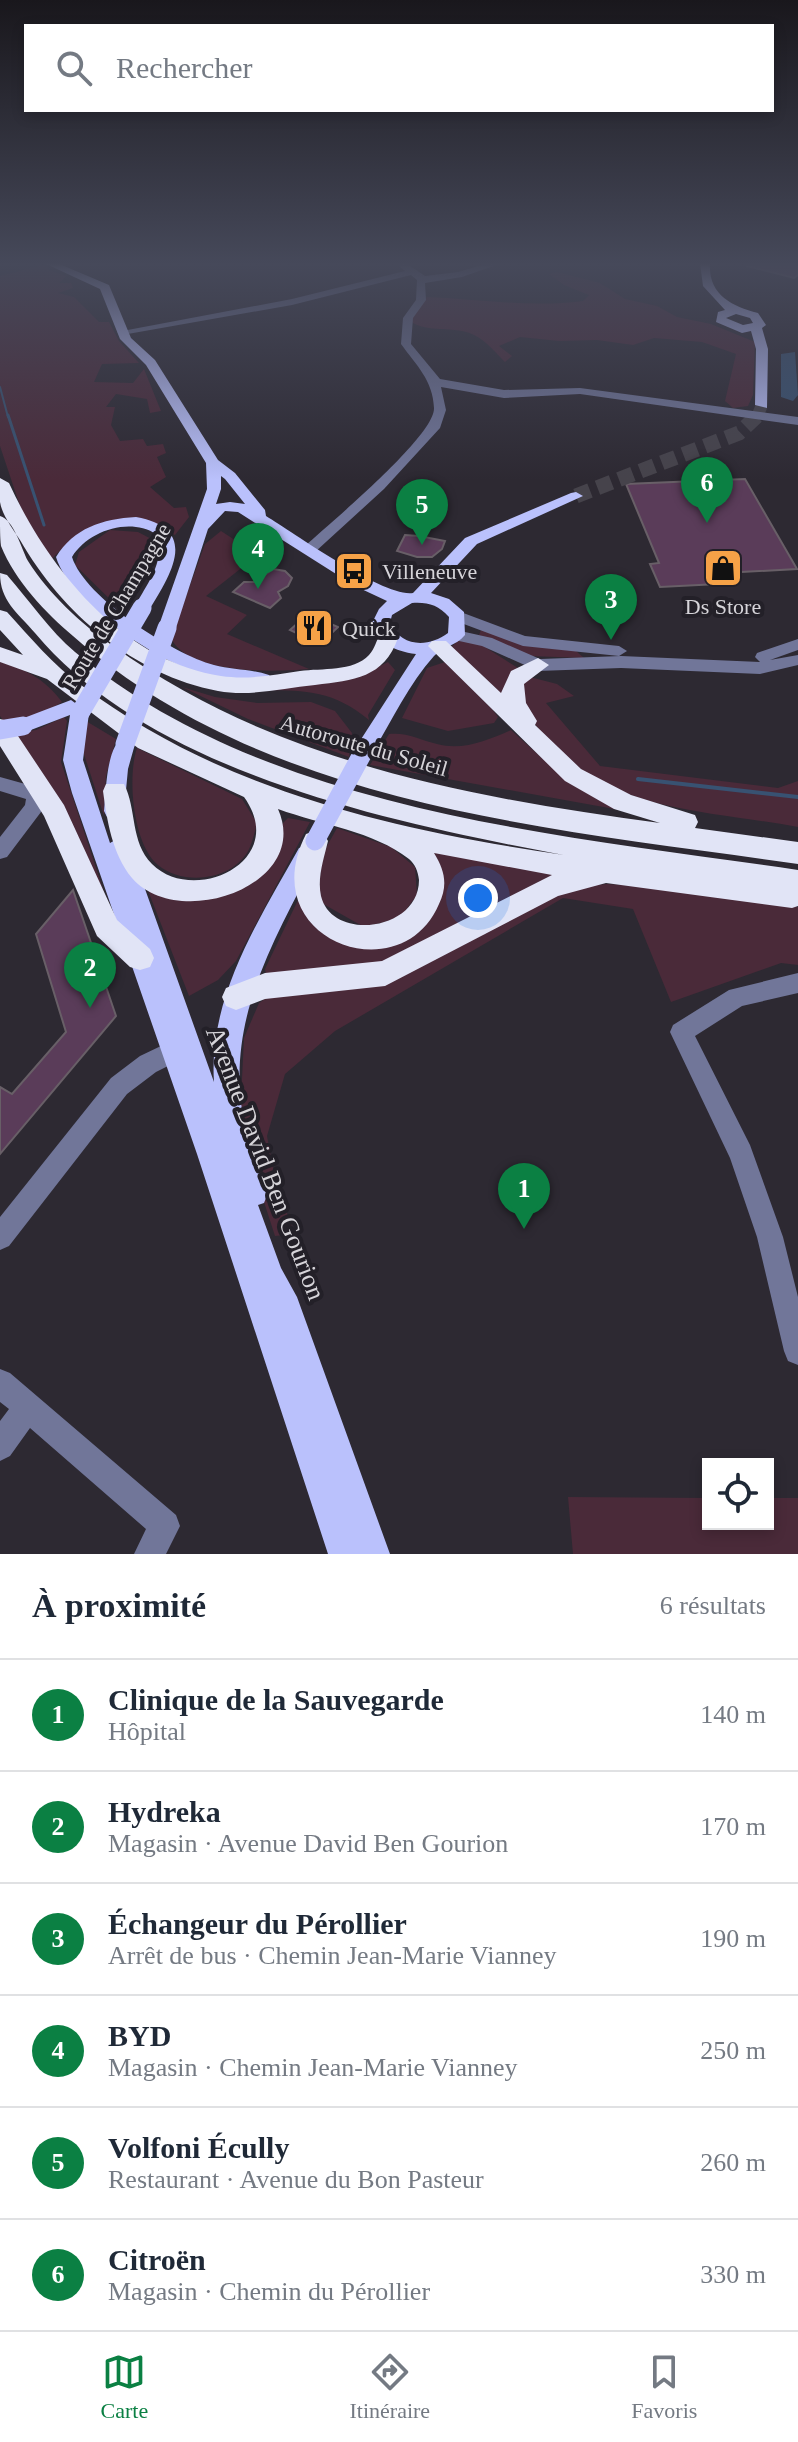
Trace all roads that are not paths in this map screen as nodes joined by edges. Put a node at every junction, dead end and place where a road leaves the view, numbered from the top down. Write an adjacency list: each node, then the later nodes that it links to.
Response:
1 (125, 336): 7 (main road)
2 (404, 336): 4 (street)
3 (758, 336): 5 (main road)
4 (435, 382): 6 (street); 16 (street)
5 (762, 405)
6 (795, 421)
7 (208, 467): 9 (main road); 14 (main road); 20 (main road, Route de Champagne)
8 (0, 483): 28 (highway)
9 (214, 489): 11 (main road); 15 (main road, Route de Champagne)
10 (576, 496): 12 (main road)
11 (243, 508): 14 (main road); 15 (main road)
12 (531, 514): 18 (main road); 19 (main road)
13 (0, 522): 41 (highway, Autoroute du Soleil)
14 (269, 522): 16 (main road)
15 (202, 527): 34 (main road, Route de Champagne, bridge)
16 (310, 549): 18 (main road)
17 (0, 579): 43 (highway)
18 (402, 602): 19 (main road); 23 (main road)
19 (443, 602): 22 (main road)
20 (142, 608): 28 (main road); 30 (main road, Route de Champagne, bridge)
21 (0, 617): 29 (highway)
22 (446, 636): 23 (main road); 24 (street); 27 (street); 32 (highway); 38 (main road, bridge)
23 (388, 638): 28 (highway)
24 (798, 644)
25 (0, 654): 29 (highway)
26 (798, 660): 27 (street)
27 (538, 665): 32 (highway)
28 (307, 678)
29 (60, 679): 35 (highway)
30 (80, 705): 31 (main road); 36 (main road, Route de Champagne)
31 (8, 727): 45 (highway)
32 (540, 744): 39 (highway)
33 (0, 784): 40 (street)
34 (115, 791): 35 (highway); 48 (main road, Avenue David Ben Gourion)
35 (253, 791): 37 (highway)
36 (90, 814): 45 (main road, Avenue David Ben Gourion)
37 (373, 829): 38 (highway); 42 (highway)
38 (315, 841): 47 (main road)
39 (798, 844)
40 (2, 848)
41 (798, 853)
42 (622, 874): 44 (highway); 47 (highway)
43 (798, 881)
44 (798, 898)
45 (140, 958): 48 (main road, Avenue David Ben Gourion)
46 (798, 983): 51 (street)
47 (236, 997): 50 (main road)
48 (179, 1048): 49 (street); 50 (main road, Avenue David Ben Gourion); 56 (main road, Avenue David Ben Gourion)
49 (0, 1237)
50 (282, 1297): 57 (main road, Avenue David Ben Gourion)
51 (798, 1351)
52 (0, 1383): 53 (street)
53 (27, 1407): 54 (street); 55 (street)
54 (0, 1446)
55 (149, 1554)
56 (345, 1554)
57 (373, 1554)

